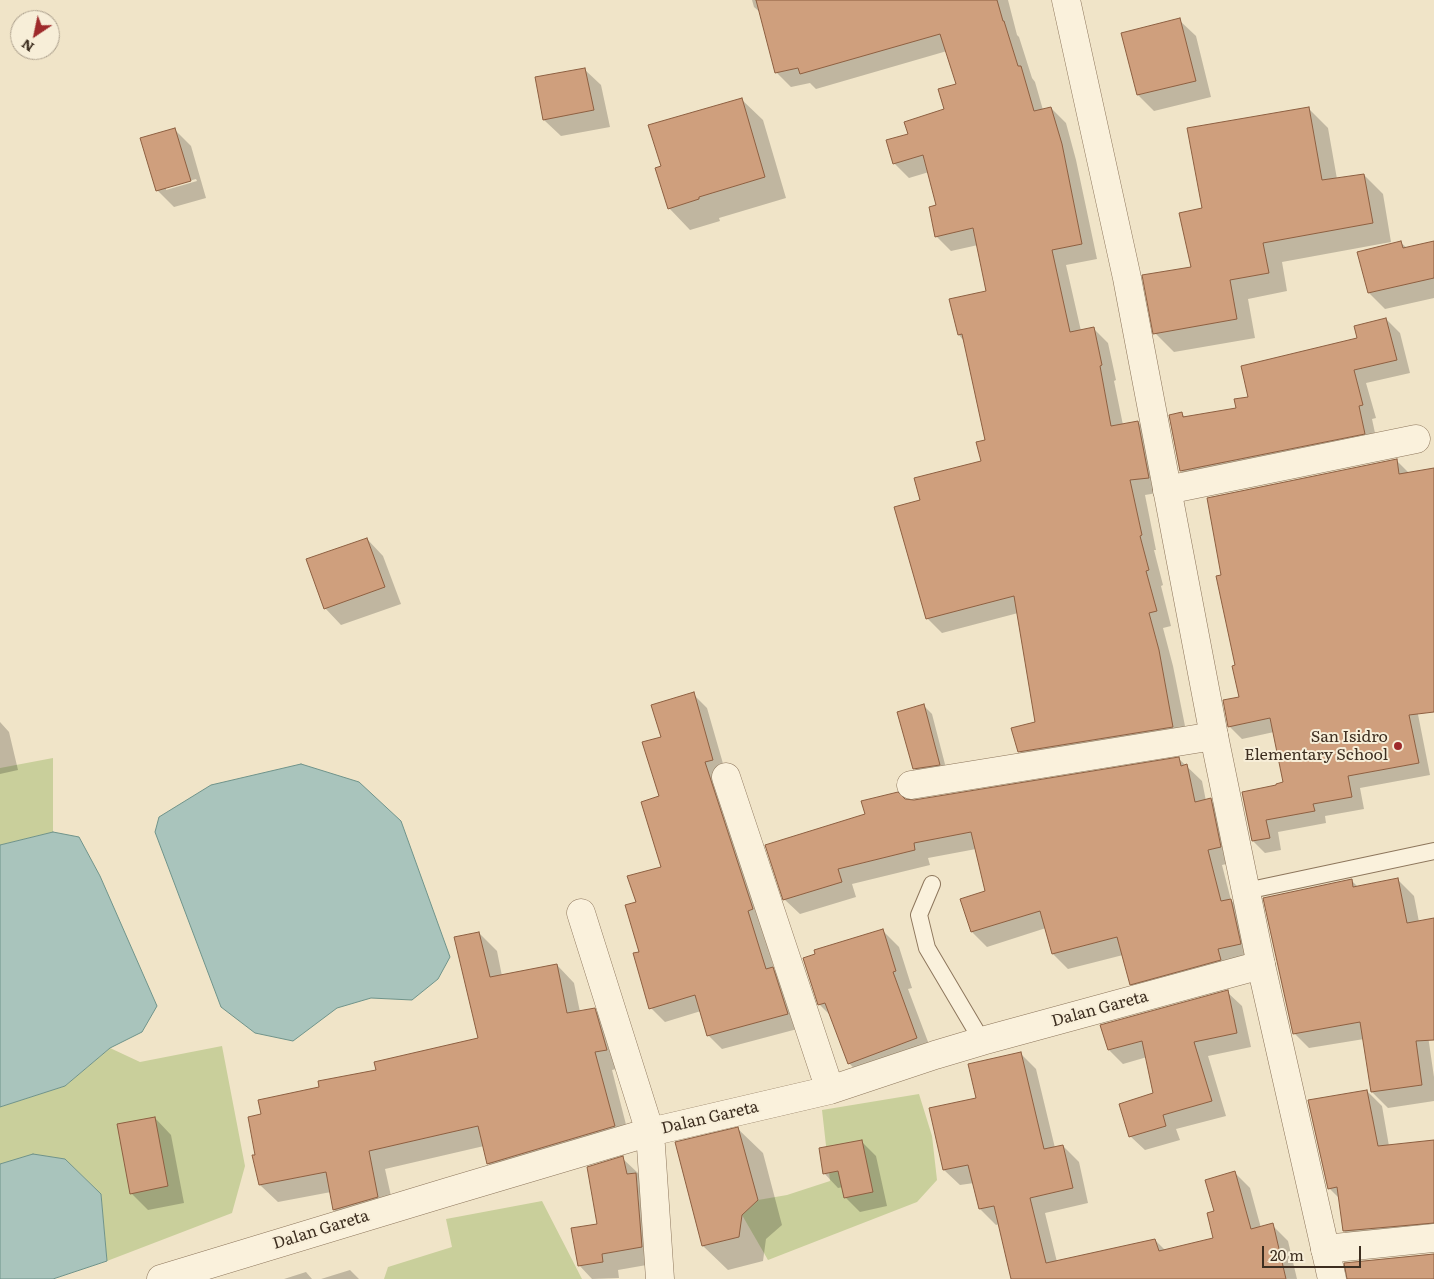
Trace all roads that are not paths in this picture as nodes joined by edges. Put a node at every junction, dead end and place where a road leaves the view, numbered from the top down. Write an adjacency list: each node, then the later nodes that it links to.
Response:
1 (1066, 0): 3 (street)
2 (1416, 439): 3 (street)
3 (1167, 490): 4 (street)
4 (1214, 736): 6 (street); 9 (street)
5 (726, 777): 13 (street)
6 (911, 785)
7 (1434, 851): 9 (lane)
8 (932, 884): 12 (lane)
9 (1246, 891): 11 (street)
10 (581, 913): 14 (street)
11 (1261, 965): 12 (street, Dalan Gareta); 16 (street)
12 (982, 1041): 13 (street, Dalan Gareta)
13 (830, 1090): 14 (street, Dalan Gareta)
14 (650, 1132): 17 (street, Dalan Gareta); 18 (street)
15 (1434, 1238): 16 (street)
16 (1325, 1248): 19 (street)
17 (161, 1279)
18 (660, 1279)
19 (1332, 1279)

